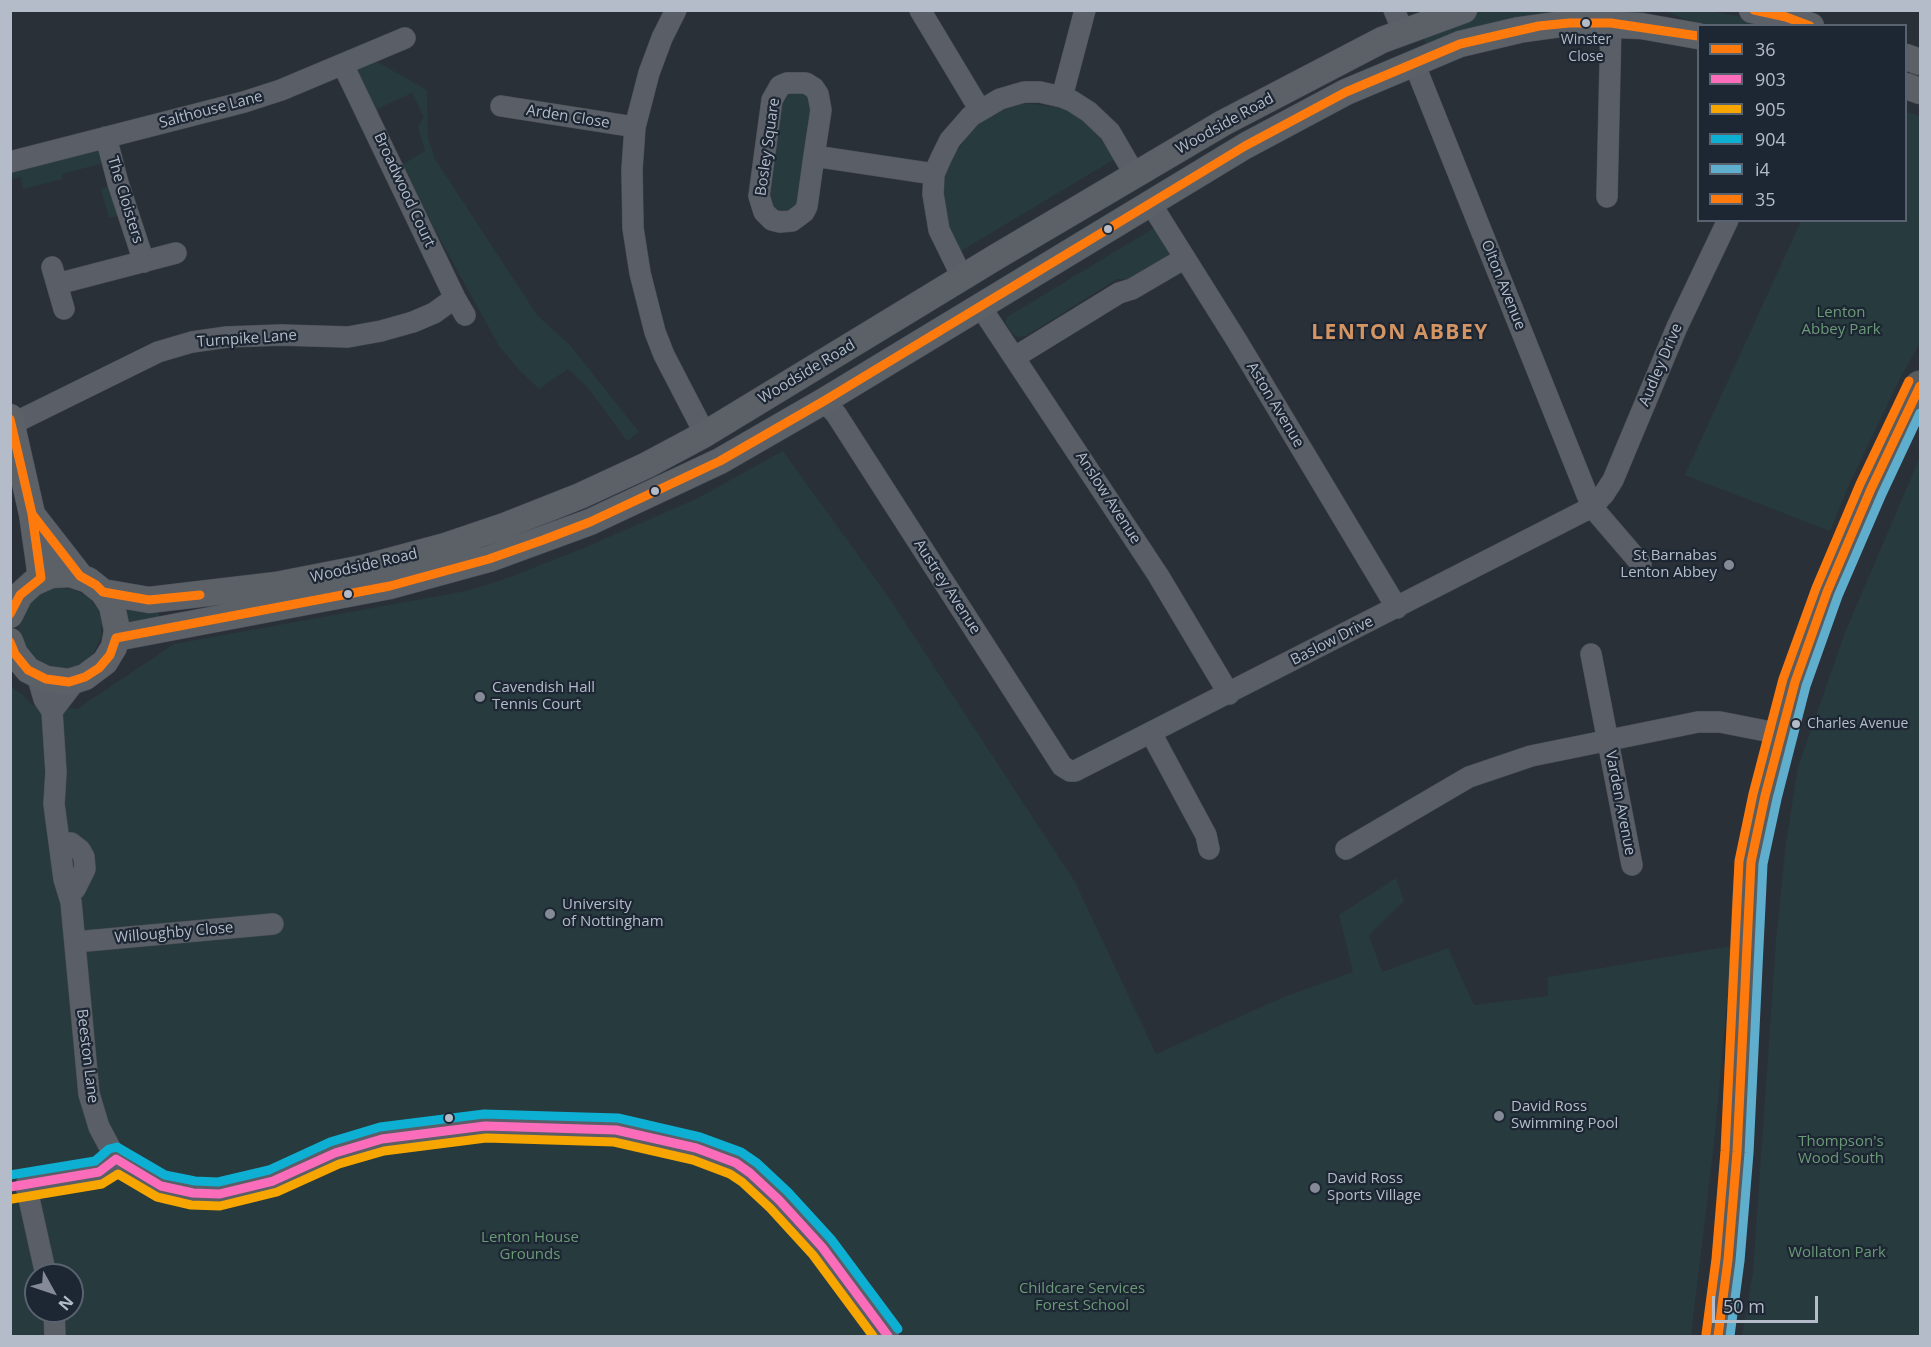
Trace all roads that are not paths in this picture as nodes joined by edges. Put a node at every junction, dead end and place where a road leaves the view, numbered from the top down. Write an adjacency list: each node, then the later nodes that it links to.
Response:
1 (676, 10): 17 (street)
2 (920, 10): 16 (street)
3 (1085, 10): 14 (street)
4 (1464, 10): 7 (main road, Woodside Road)
5 (1752, 10): 9 (main road)
6 (1664, 20): 8 (main road, Woodside Road); 10 (main road, Woodside Road)
7 (1398, 21): 22 (main road, Woodside Road)
8 (1611, 23): 12 (main road, Woodside Road); 23 (street)
9 (1805, 24)
10 (1697, 36)
11 (405, 38): 13 (street, Salthouse Lane)
12 (1414, 63): 24 (main road, Woodside Road); 39 (street, Olton Avenue)
13 (343, 65): 18 (street, Salthouse Lane); 31 (street, Broadwood Court)
14 (1062, 97): 16 (street); 22 (street)
15 (501, 106): 17 (street, Arden Close)
16 (980, 110): 21 (street)
17 (635, 127): 37 (street)
18 (106, 137): 20 (street, Salthouse Lane); 28 (street, The Cloisters)
19 (814, 156): 19 (street, Bosley Square); 21 (street)
20 (10, 162)
21 (934, 174): 29 (street)
22 (1135, 175): 29 (main road, Woodside Road)
23 (1607, 197)
24 (1151, 204): 27 (street, Aston Avenue); 30 (main road, Woodside Road)
25 (1727, 222): 39 (street, Audley Drive)
26 (176, 253): 28 (street, The Cloisters)
27 (1185, 258): 33 (street); 45 (street, Aston Avenue)
28 (144, 262): 32 (street, The Cloisters)
29 (962, 277): 30 (main road); 37 (main road, Woodside Road)
30 (980, 306): 33 (street, Anslow Avenue); 35 (main road, Woodside Road)
31 (460, 307): 36 (street, Turnpike Lane)
32 (64, 309)
33 (1015, 357): 52 (street, Anslow Avenue)
34 (1920, 386): 55 (highway)
35 (824, 401): 38 (main road, Woodside Road); 57 (street, Austrey Avenue)
36 (11, 420): 40 (main road)
37 (705, 434): 38 (main road); 44 (main road, Woodside Road)
38 (720, 461): 47 (main road, Woodside Road)
39 (1592, 507): 41 (street, Olton Avenue); 45 (street, Baslow Drive)
40 (32, 514): 42 (main road); 43 (main road)
41 (1641, 564)
42 (80, 576): 43 (main road); 44 (main road)
43 (41, 578): 46 (main road)
44 (103, 592): 47 (main road)
45 (1397, 608): 52 (street, Baslow Drive)
46 (12, 609)
47 (116, 638): 51 (main road)
48 (12, 649): 50 (main road)
49 (1591, 654): 56 (street, Varden Avenue)
50 (37, 675): 51 (main road); 53 (street, Beeston Lane)
51 (76, 680): 53 (street)
52 (1229, 694): 54 (street, Baslow Drive)
53 (52, 711): 58 (street, Beeston Lane)
54 (1151, 733): 57 (street, Baslow Drive); 59 (street)
55 (1781, 734): 56 (street); 68 (highway)
56 (1608, 740): 60 (street); 61 (street, Varden Avenue)
57 (1070, 771)
58 (57, 772): 62 (street, Beeston Lane); 62 (street, Beeston Lane)
59 (1209, 849)
60 (1346, 849)
61 (1632, 865)
62 (73, 896): 64 (street, Beeston Lane)
63 (273, 924): 64 (street, Willoughby Close)
64 (75, 942): 65 (street, Beeston Lane)
65 (116, 1159): 66 (street); 67 (street)
66 (43, 1263)
67 (888, 1336)
68 (1718, 1336)

